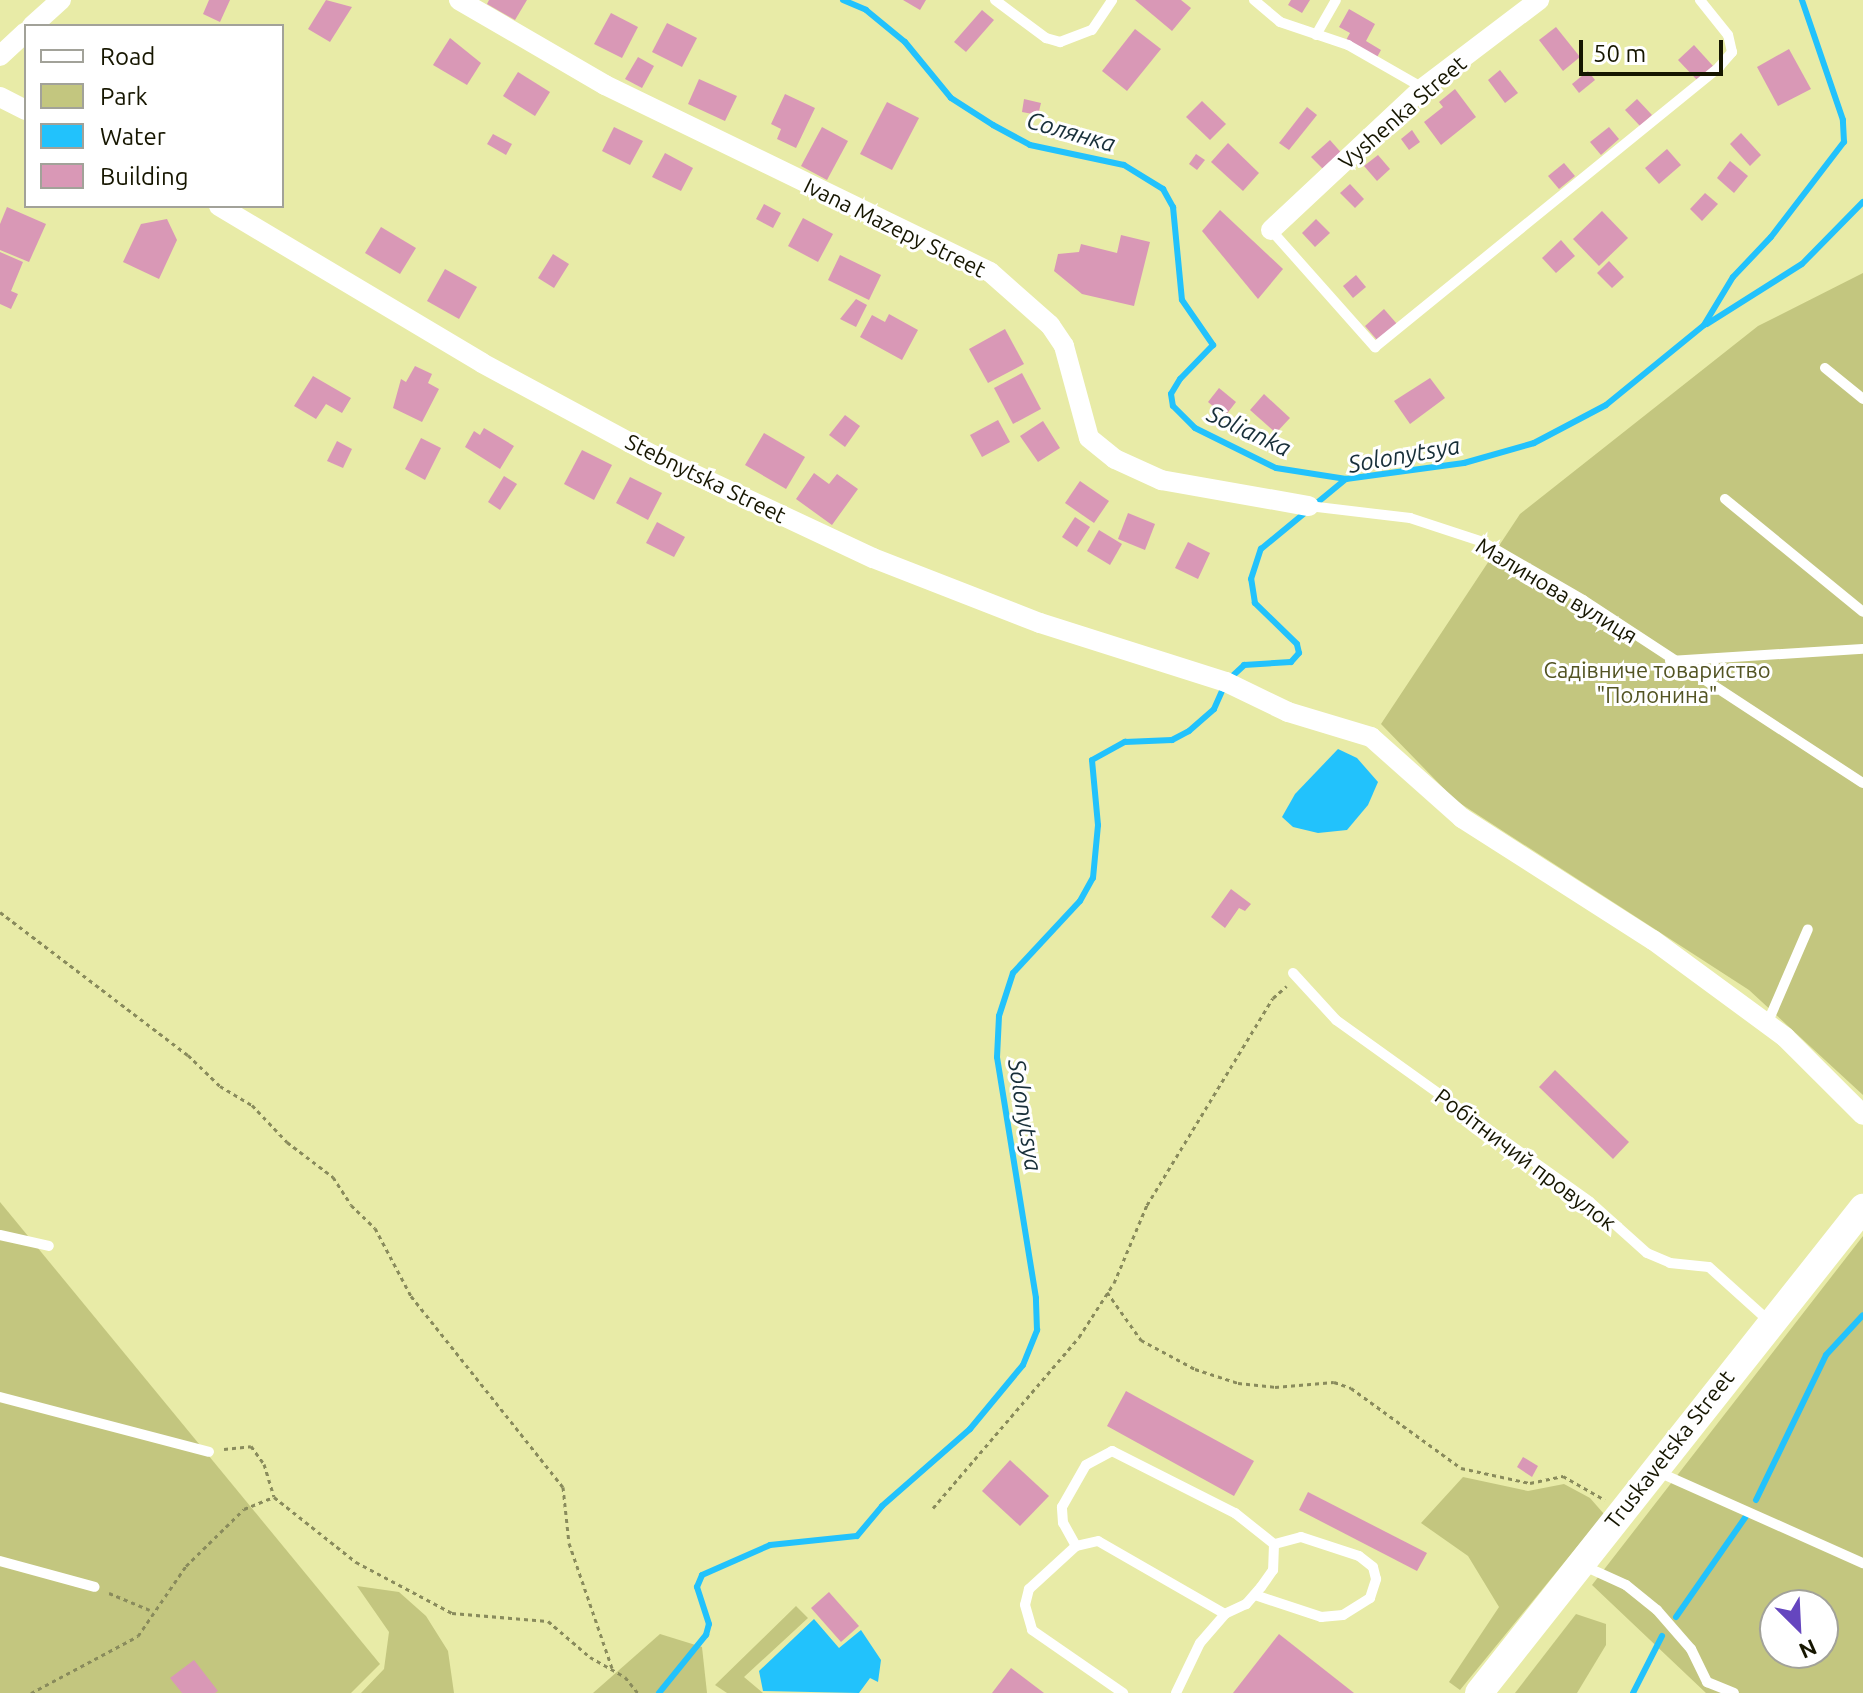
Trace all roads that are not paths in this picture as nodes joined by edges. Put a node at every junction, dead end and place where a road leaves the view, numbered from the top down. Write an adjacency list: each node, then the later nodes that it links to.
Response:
1 (61, 0): 9 (street)
2 (459, 0): 21 (street, Ivana Mazepy Street)
3 (995, 0): 4 (lane)
4 (1112, 0)
5 (1254, 0): 11 (lane)
6 (1336, 0): 11 (lane)
7 (1539, 0): 13 (street, Vyshenka Street)
8 (1700, 0): 17 (lane)
9 (34, 24)
10 (24, 34): 12 (street)
11 (1316, 35): 13 (lane)
12 (0, 56)
13 (1423, 88): 17 (street, Vyshenka Street)
14 (0, 97): 15 (street)
15 (24, 109)
16 (222, 208): 28 (street, Stebnytska Street)
17 (1271, 230)
18 (1825, 368): 19 (lane)
19 (1863, 399)
20 (1725, 499): 22 (lane)
21 (1309, 506): 24 (lane, Малинова вулиця)
22 (1863, 612)
23 (1863, 649): 24 (lane)
24 (1670, 661): 25 (lane, Малинова вулиця)
25 (1863, 783)
26 (1808, 929): 28 (lane)
27 (1296, 977): 33 (lane, Робітничий провулок)
28 (1767, 1024): 29 (street, Stebnytska Street)
29 (1863, 1115)
30 (1863, 1208): 33 (street, Truskavetska Street)
31 (0, 1235): 32 (lane)
32 (49, 1246)
33 (1770, 1321): 36 (street, Truskavetska Street)
34 (0, 1397): 35 (lane)
35 (209, 1452)
36 (1652, 1470): 40 (lane); 41 (street, Truskavetska Street)
37 (1274, 1544): 38 (lane); 43 (lane); 43 (lane)
38 (1076, 1546): 44 (lane); 45 (lane)
39 (0, 1561): 42 (lane)
40 (1863, 1563)
41 (1579, 1564): 47 (street, Truskavetska Street); 48 (lane)
42 (95, 1587)
43 (1255, 1595): 44 (lane)
44 (1225, 1614): 46 (lane)
45 (1123, 1693)
46 (1176, 1693)
47 (1479, 1693)
48 (1734, 1693)

